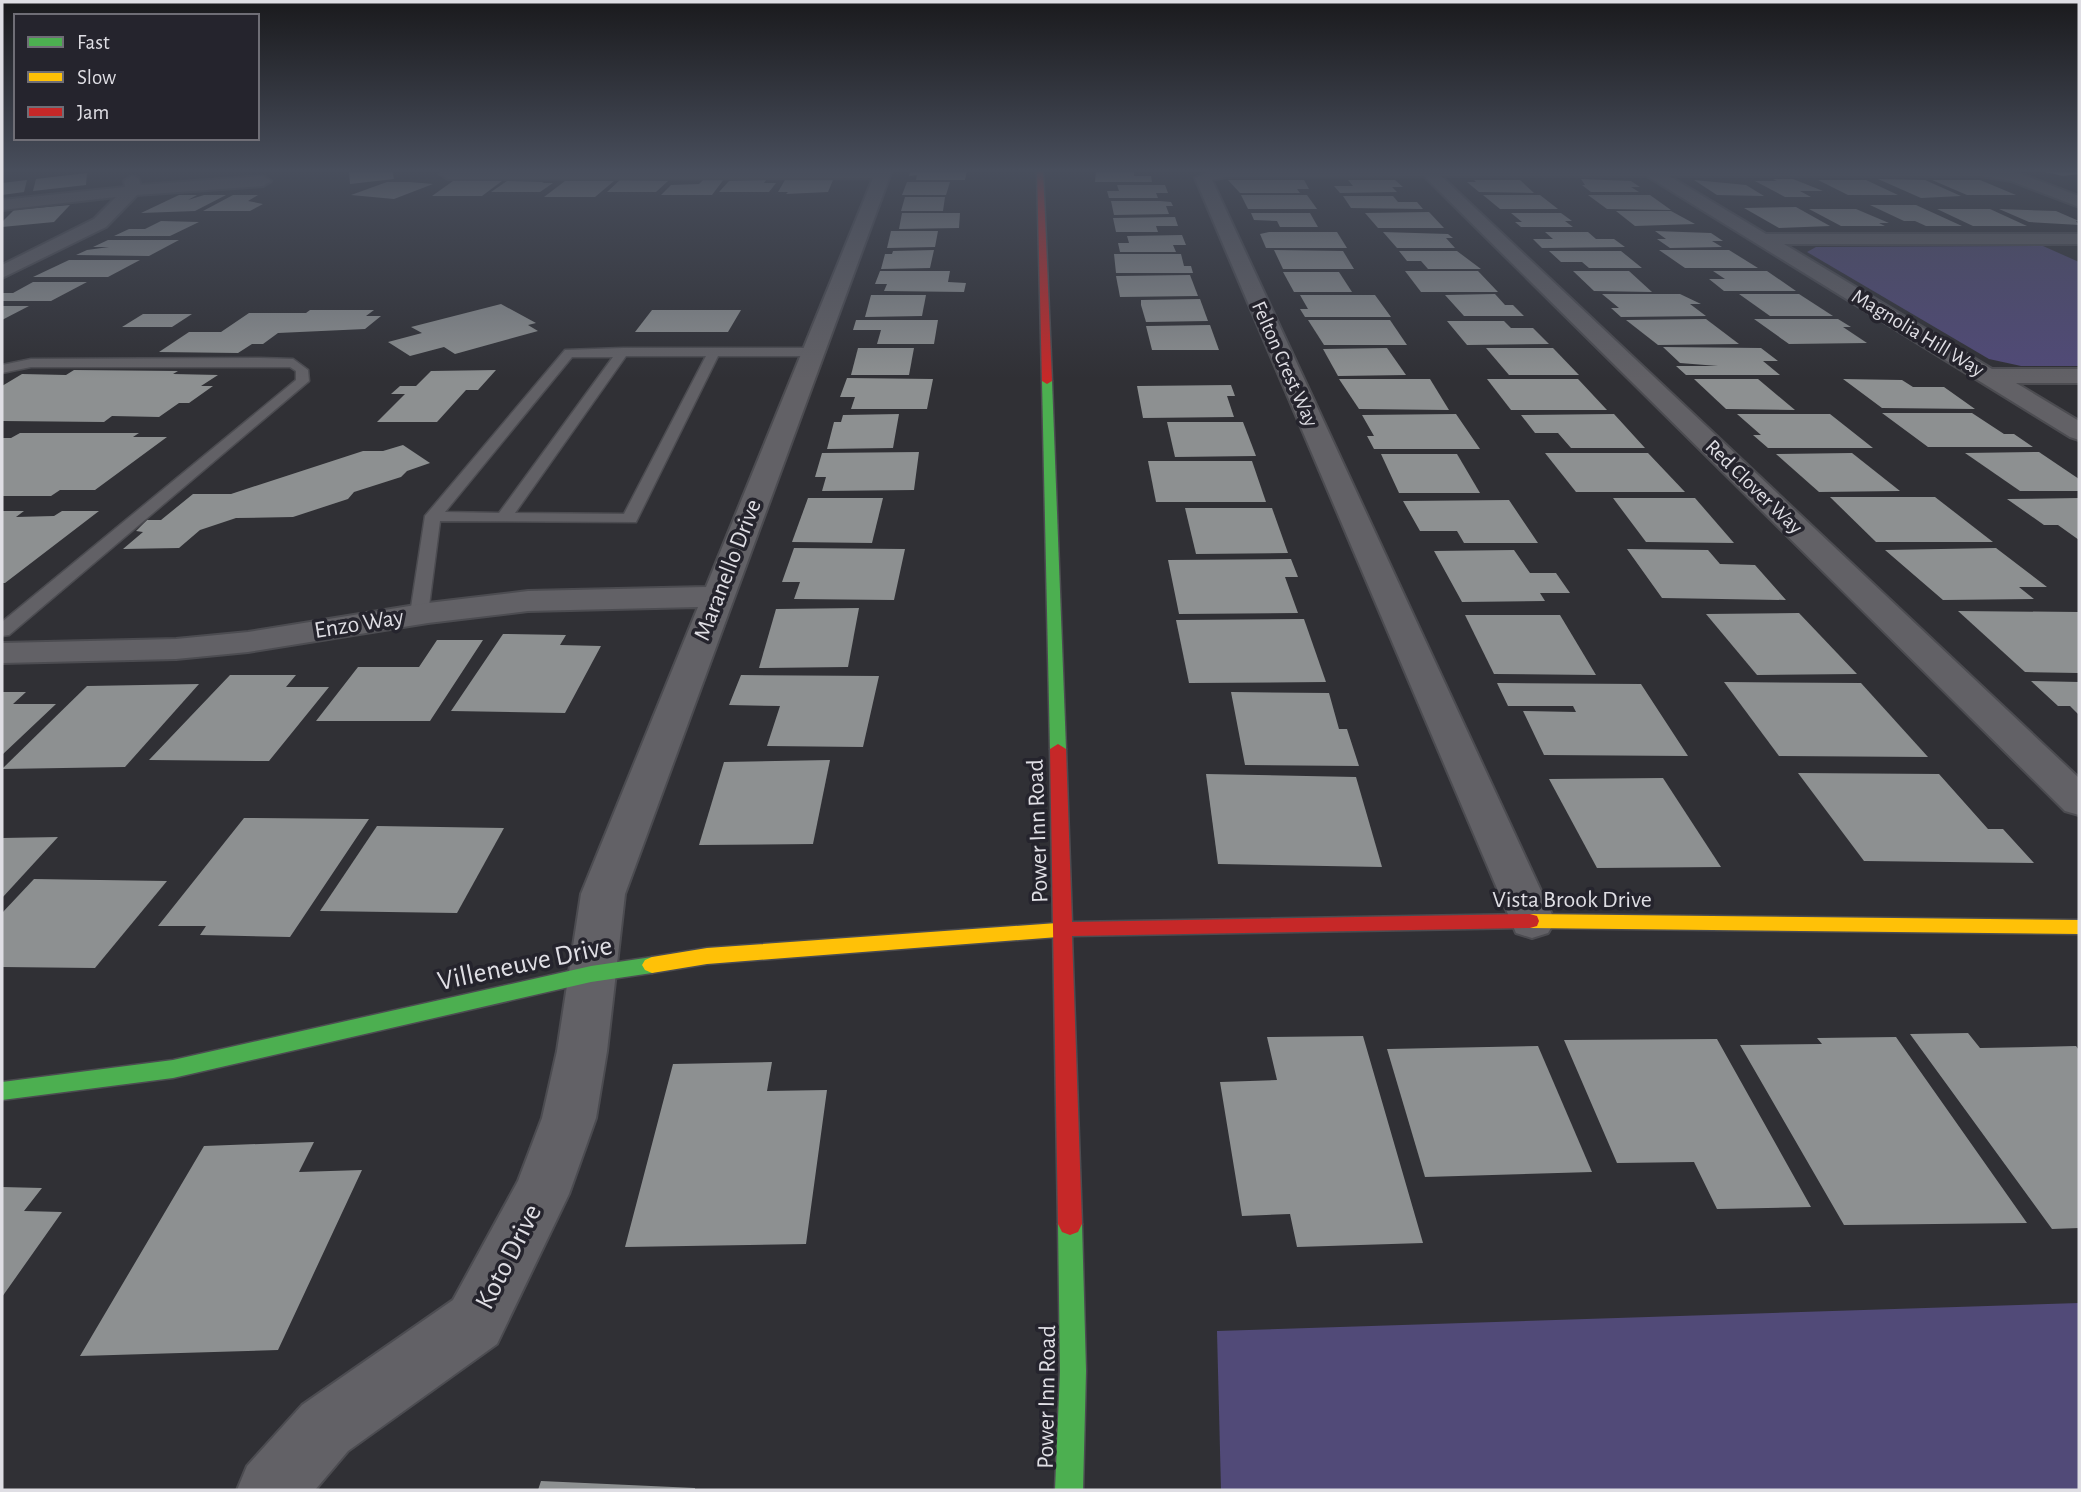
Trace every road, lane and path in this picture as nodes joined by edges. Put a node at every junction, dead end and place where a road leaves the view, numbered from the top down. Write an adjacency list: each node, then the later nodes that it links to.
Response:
1 (67, 240): 7 (street)
2 (857, 240): 10 (street, Maranello Drive)
3 (1042, 240): 24 (main road, Power Inn Road)
4 (1229, 240): 22 (street, Felton Crest Way)
5 (1498, 240): 21 (street, Red Clover Way)
6 (1763, 240): 12 (street, Magnolia Hill Way)
7 (2, 272)
8 (623, 352): 9 (lane); 15 (lane); 16 (lane)
9 (714, 352): 10 (lane); 16 (lane)
10 (813, 352): 17 (street, Maranello Drive)
11 (2, 369): 19 (lane)
12 (1989, 376): 13 (street); 14 (street, Magnolia Hill Way)
13 (2079, 376)
14 (2079, 432)
15 (433, 516): 16 (lane); 18 (lane)
16 (504, 518)
17 (717, 597): 18 (street, Enzo Way); 25 (street, Maranello Drive)
18 (419, 614): 20 (street, Enzo Way)
19 (2, 631)
20 (2, 653)
21 (2079, 801)
22 (1532, 921): 23 (main road, Vista Brook Drive); 24 (main road, Vista Brook Drive)
23 (2079, 927)
24 (1064, 929): 25 (main road, Villeneuve Drive); 28 (main road, Power Inn Road)
25 (592, 975): 26 (main road, Villeneuve Drive); 27 (street, Koto Drive)
26 (2, 1091)
27 (271, 1490)
28 (1069, 1490)

